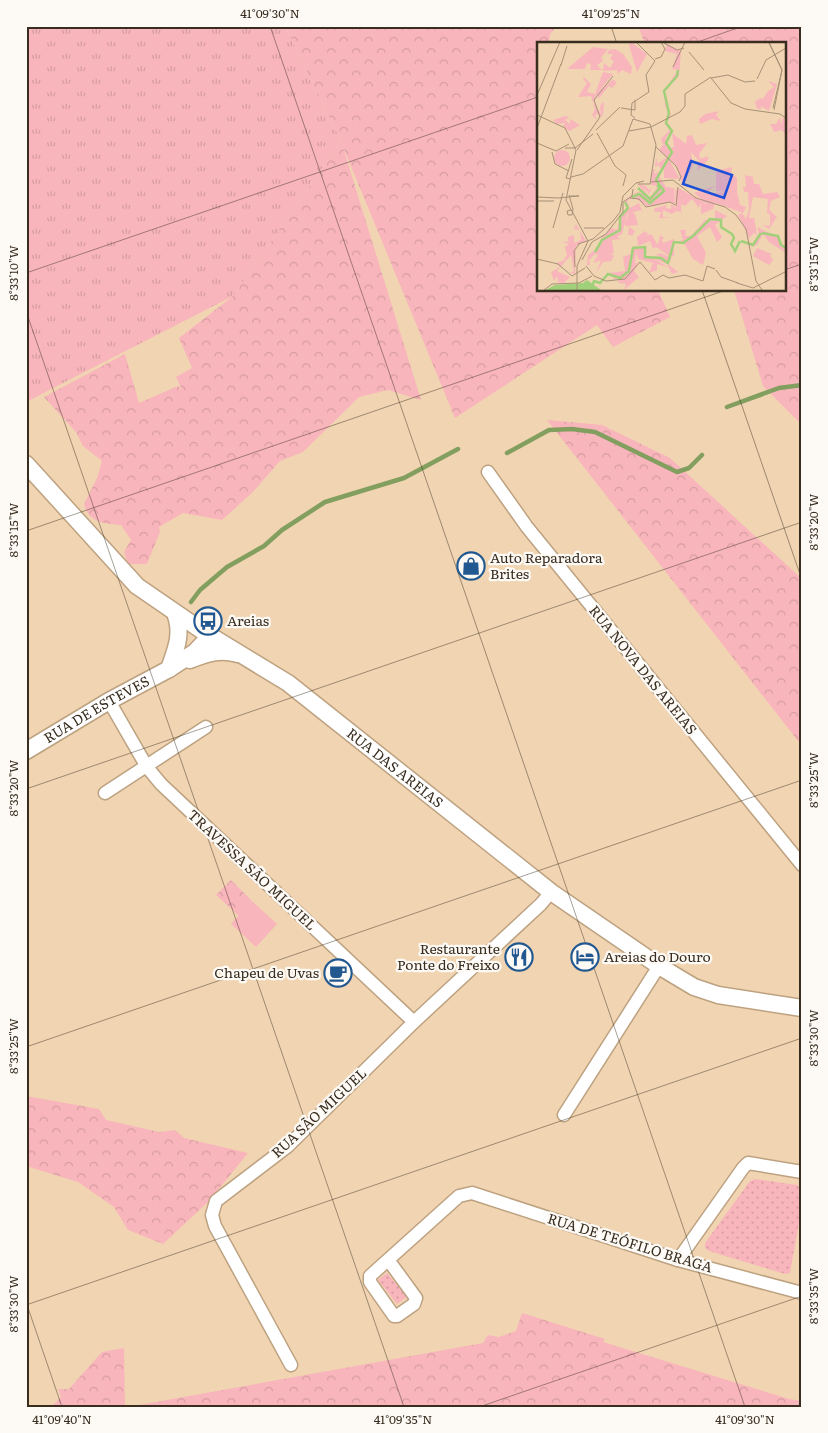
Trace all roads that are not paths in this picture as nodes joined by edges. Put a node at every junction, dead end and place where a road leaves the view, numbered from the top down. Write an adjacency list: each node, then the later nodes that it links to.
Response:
1 (26, 464): 3 (street, RUA DAS AREIAS)
2 (488, 472): 12 (street, RUA NOVA DAS AREIAS)
3 (175, 613): 4 (street, RUA DAS AREIAS); 6 (street)
4 (206, 632): 5 (street, RUA DAS AREIAS); 6 (street, RUA DE ESTEVES)
5 (249, 658): 6 (street, RUA DE ESTEVES); 13 (street, RUA DAS AREIAS)
6 (169, 669): 7 (street, RUA DE ESTEVES)
7 (109, 702): 9 (street, RUA DE ESTEVES); 10 (street, TRAVESSA SÃO MIGUEL)
8 (206, 727): 10 (street)
9 (26, 751)
10 (147, 767): 11 (street); 16 (street, TRAVESSA SÃO MIGUEL)
11 (104, 793)
12 (802, 865)
13 (551, 892): 14 (street, RUA DAS AREIAS); 16 (street, RUA SÃO MIGUEL)
14 (659, 966): 15 (street, RUA DAS AREIAS); 17 (street)
15 (802, 1008)
16 (414, 1022): 22 (street, RUA SÃO MIGUEL)
17 (564, 1115)
18 (802, 1172): 19 (street)
19 (678, 1260): 20 (street, RUA DE TEÓFILO BRAGA); 21 (street, RUA DE TEÓFILO BRAGA)
20 (389, 1261)
21 (802, 1293)
22 (291, 1365)

